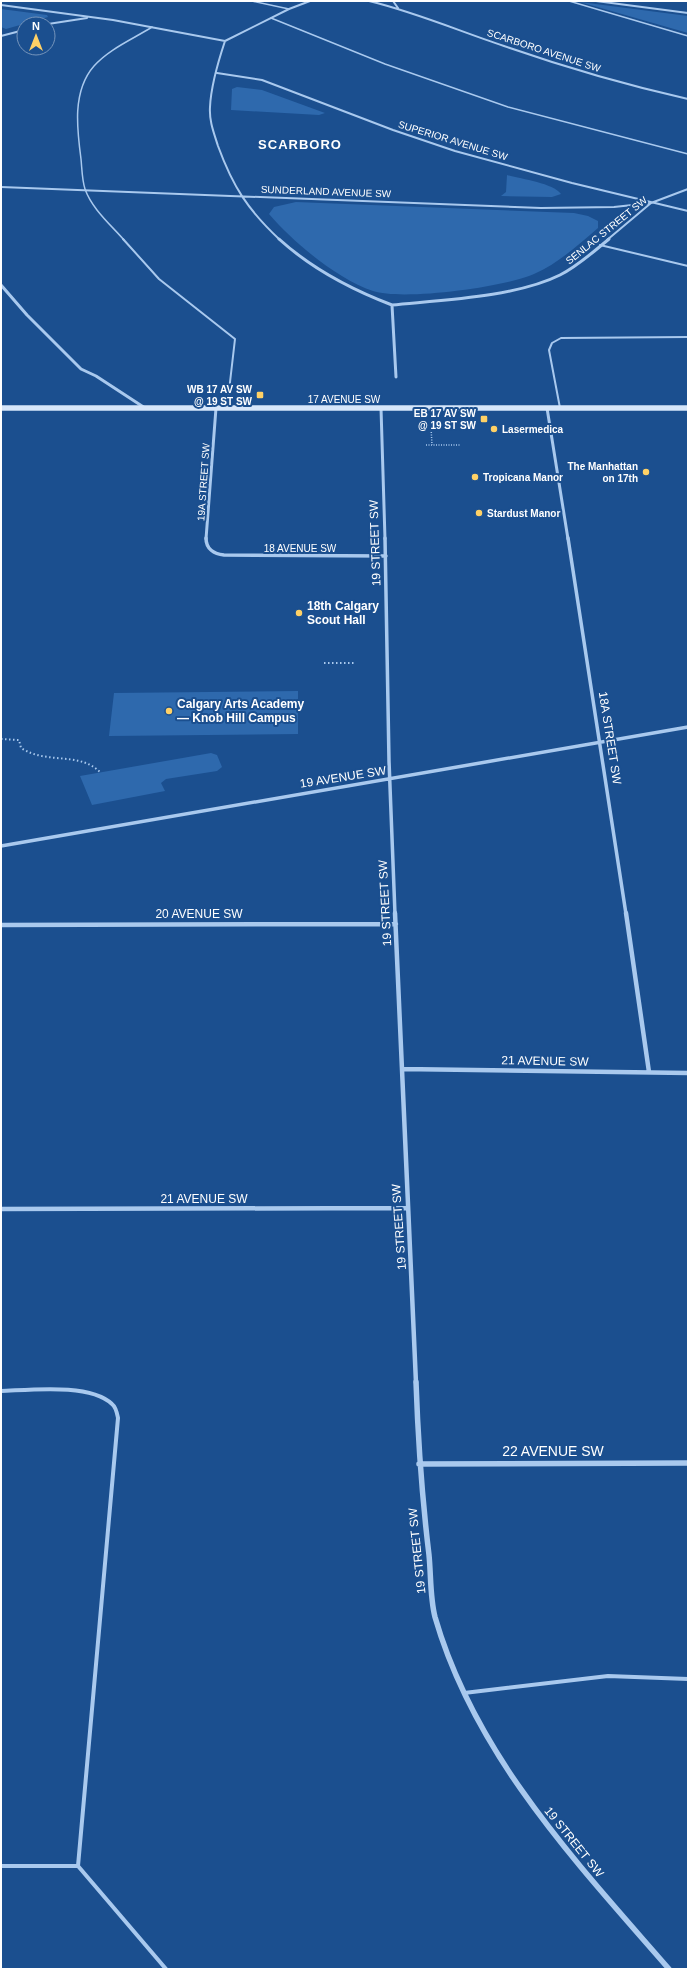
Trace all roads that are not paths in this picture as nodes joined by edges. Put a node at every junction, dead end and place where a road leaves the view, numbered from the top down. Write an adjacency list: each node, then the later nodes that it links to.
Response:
1 (252, 1): 9 (lane)
2 (310, 1): 9 (street)
3 (369, 1): 8 (street, SCARBORO AVENUE SW)
4 (393, 1): 8 (street)
5 (569, 1): 17 (lane)
6 (596, 1): 10 (street)
7 (1, 5): 11 (street)
8 (398, 8): 20 (street, SCARBORO AVENUE SW)
9 (289, 9): 12 (street)
10 (688, 13)
11 (92, 17): 13 (street); 14 (street)
12 (270, 18): 18 (street); 21 (lane)
13 (56, 23)
14 (152, 27): 18 (street); 24 (lane)
15 (16, 32): 16 (street)
16 (1, 36)
17 (688, 36)
18 (225, 41): 19 (street)
19 (217, 73): 25 (street); 26 (street, SUPERIOR AVENUE SW)
20 (688, 100)
21 (688, 154)
22 (1, 187): 24 (street, SUNDERLAND AVENUE SW)
23 (688, 189): 26 (street, SENLAC STREET SW)
24 (85, 190): 25 (street, SUNDERLAND AVENUE SW); 37 (lane)
25 (240, 196): 26 (street, SUNDERLAND AVENUE SW); 31 (street)
26 (651, 203): 27 (street, SUPERIOR AVENUE SW); 28 (street, SENLAC STREET SW)
27 (688, 211)
28 (600, 245): 29 (lane); 31 (street, SENLAC STREET SW)
29 (688, 266)
30 (1, 285): 35 (street)
31 (392, 306): 33 (street)
32 (688, 338): 40 (lane)
33 (396, 377)
34 (1, 408): 35 (main road, 17 AVENUE SW)
35 (144, 408): 36 (main road, 17 AVENUE SW)
36 (216, 408): 37 (main road, 17 AVENUE SW); 42 (street, 19A STREET SW)
37 (227, 408): 38 (main road, 17 AVENUE SW)
38 (381, 408): 39 (main road, 17 AVENUE SW); 43 (street, 19 STREET SW)
39 (546, 408): 40 (main road, 17 AVENUE SW); 45 (street, 18A STREET SW)
40 (560, 408): 41 (main road, 17 AVENUE SW)
41 (688, 408)
42 (215, 554): 43 (street, 18 AVENUE SW)
43 (386, 556): 46 (street, 19 STREET SW)
44 (688, 727): 45 (street, 19 AVENUE SW)
45 (601, 742): 46 (street, 19 AVENUE SW); 51 (street, 18A STREET SW)
46 (390, 779): 47 (street, 19 AVENUE SW); 48 (street, 19 STREET SW)
47 (1, 846)
48 (396, 924): 49 (street, 20 AVENUE SW); 50 (street, 19 STREET SW)
49 (1, 925)
50 (402, 1069): 51 (street, 21 AVENUE SW); 53 (street, 19 STREET SW)
51 (649, 1072): 52 (street, 21 AVENUE SW)
52 (688, 1073)
53 (407, 1208): 54 (street, 21 AVENUE SW); 57 (street, 19 STREET SW)
54 (1, 1209)
55 (1, 1391): 61 (lane)
56 (688, 1463): 57 (street, 22 AVENUE SW)
57 (419, 1464): 59 (street, 19 STREET SW)
58 (688, 1680): 59 (lane)
59 (463, 1693): 63 (street, 19 STREET SW)
60 (1, 1866): 61 (lane)
61 (78, 1866): 62 (lane)
62 (166, 1969)
63 (669, 1969)

